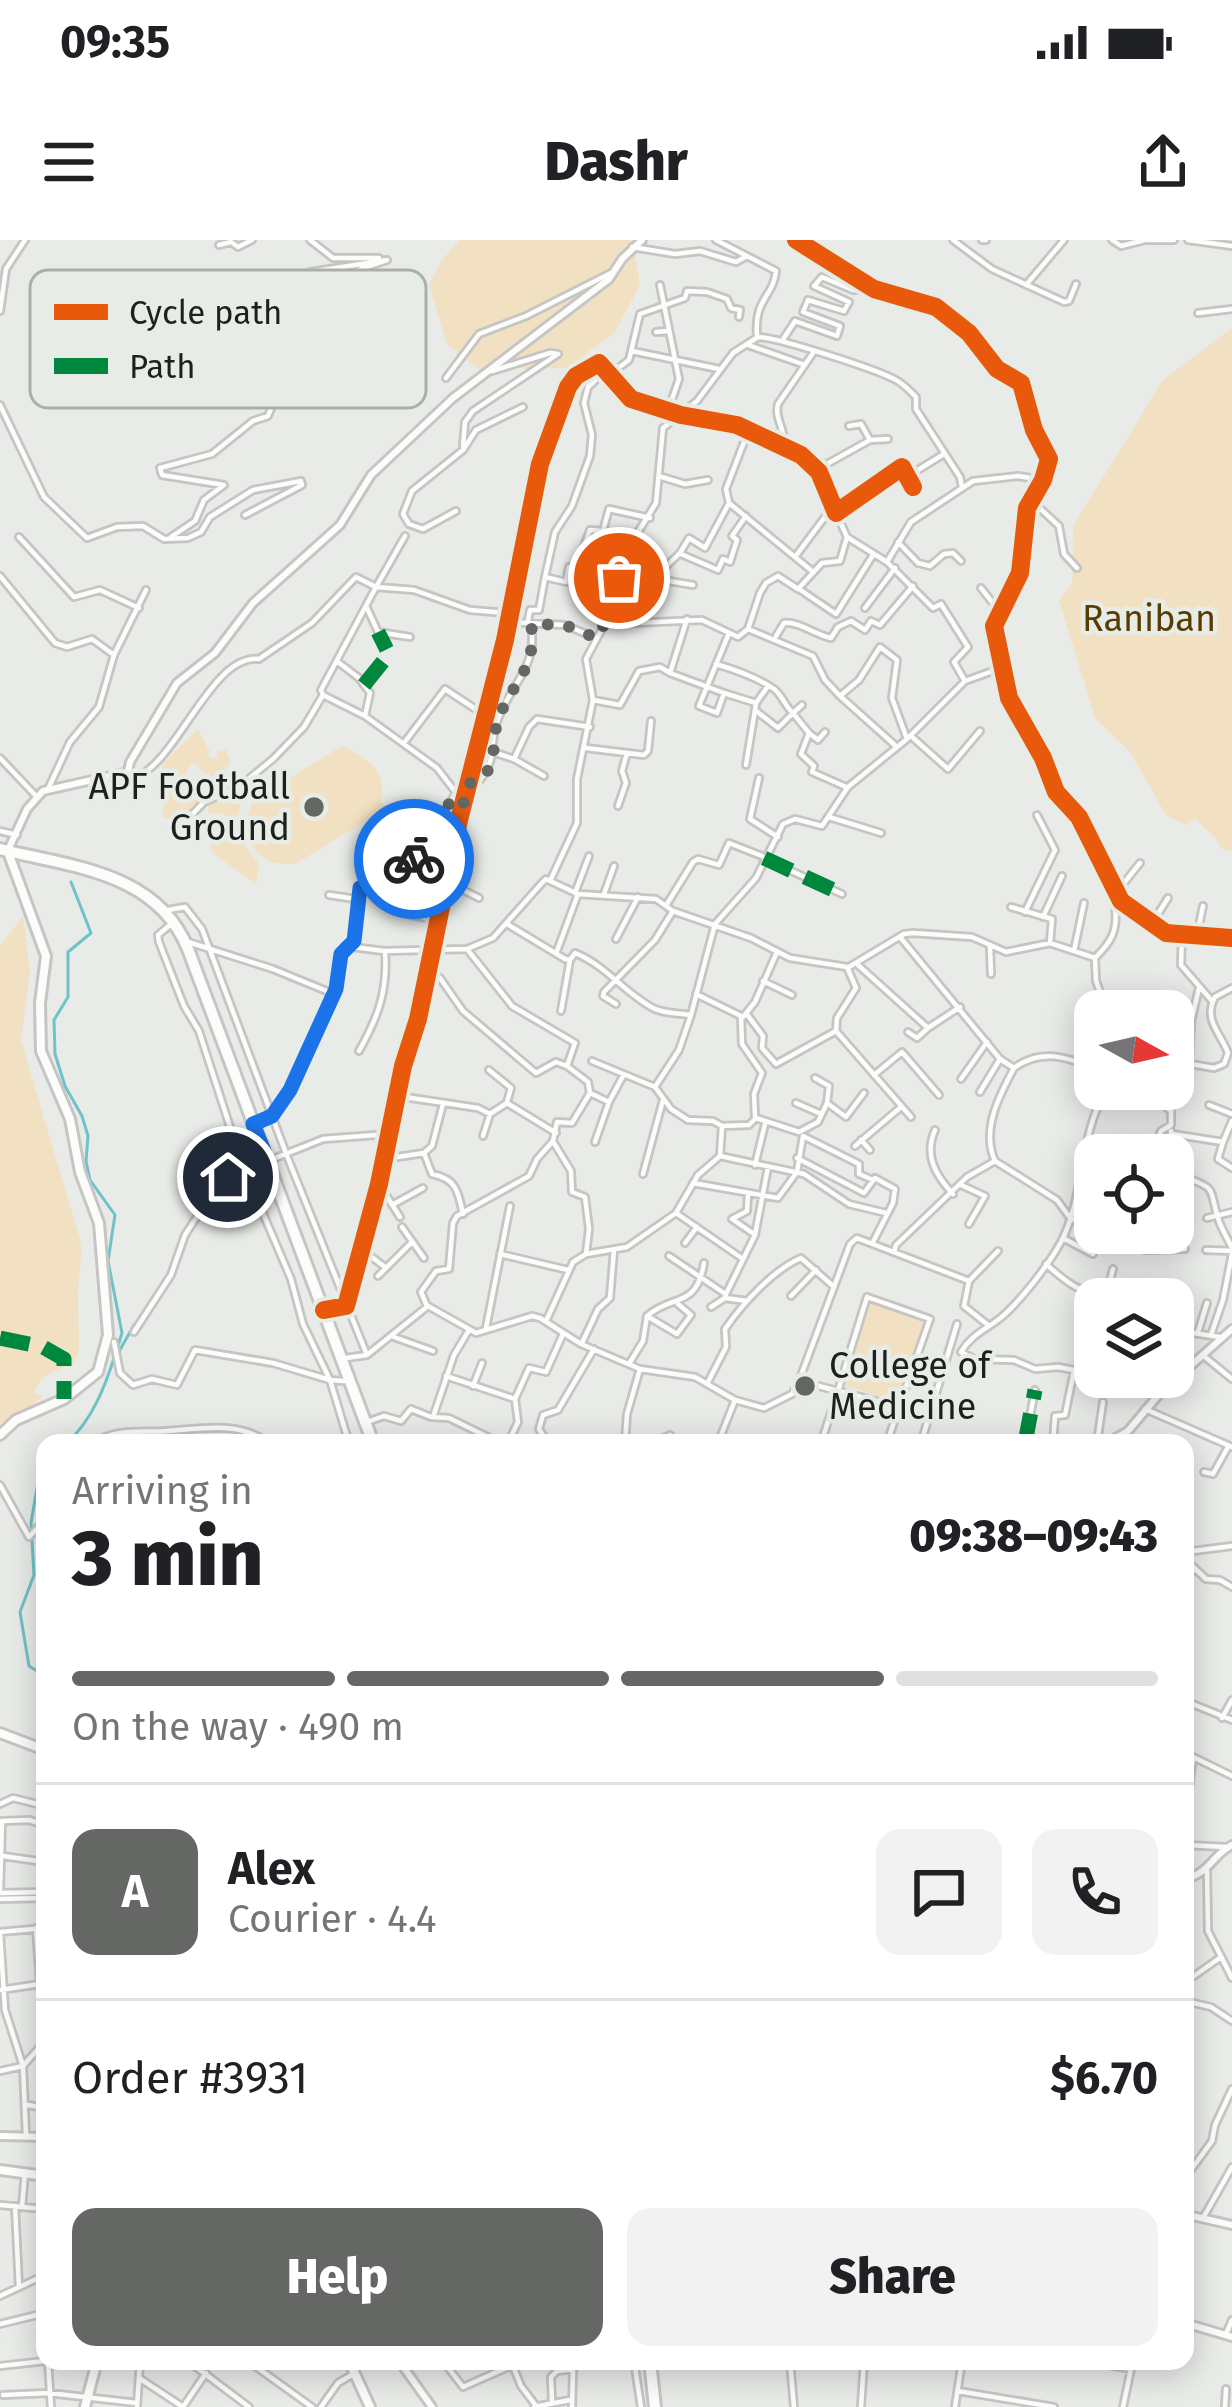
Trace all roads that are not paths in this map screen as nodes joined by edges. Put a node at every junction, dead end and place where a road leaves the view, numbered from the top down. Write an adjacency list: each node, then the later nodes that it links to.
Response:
1 (26, 240): 27 (street)
2 (252, 240): 13 (street)
3 (310, 240): 17 (street)
4 (642, 240): 15 (street)
5 (716, 240): 16 (street)
6 (804, 240): 24 (street)
7 (953, 240): 23 (street)
8 (1064, 240): 23 (street)
9 (1112, 240): 10 (street)
10 (1146, 240): 11 (street)
11 (1174, 240)
12 (1188, 240): 14 (street)
13 (219, 245)
14 (1232, 246)
15 (632, 247): 16 (street); 20 (street)
16 (749, 254): 32 (street)
17 (380, 258): 18 (street); 19 (street)
18 (320, 270)
19 (360, 270)
20 (616, 270): 40 (street); 42 (street)
21 (1076, 284): 23 (street)
22 (660, 285): 25 (street)
23 (1025, 285)
24 (874, 289): 33 (street); 59 (street)
25 (663, 307): 29 (street); 30 (street); 35 (street)
26 (1232, 309): 28 (street)
27 (0, 310)
28 (1198, 314)
29 (739, 317)
30 (668, 331): 31 (street); 37 (street)
31 (656, 332)
32 (758, 337): 33 (street); 34 (street)
33 (782, 341): 36 (street)
34 (748, 345): 38 (street); 39 (street)
35 (632, 351): 37 (street); 41 (street)
36 (813, 353): 38 (street); 54 (street)
37 (677, 360): 39 (street); 46 (street)
38 (805, 365): 52 (street)
39 (718, 369): 47 (street)
40 (492, 371): 53 (street); 137 (street)
41 (607, 374): 46 (street); 85 (street); 96 (street)
42 (446, 378)
43 (0, 405): 71 (street)
44 (523, 407): 53 (street)
45 (271, 408): 71 (street)
46 (668, 411): 47 (street)
47 (681, 415): 49 (street); 56 (street)
48 (849, 426): 51 (street)
49 (749, 429): 52 (street); 63 (street)
50 (888, 439): 51 (street)
51 (870, 440): 55 (street)
52 (783, 447): 55 (street)
53 (463, 450): 65 (street)
54 (944, 454): 57 (street); 61 (street)
55 (818, 470): 64 (street)
56 (660, 477): 58 (street); 68 (street)
57 (907, 477): 60 (street); 64 (street)
58 (708, 479)
59 (1043, 480): 61 (street); 62 (street)
60 (913, 487)
61 (962, 487): 73 (street)
62 (1030, 499): 81 (street); 95 (street)
63 (729, 503): 67 (street); 74 (street)
64 (834, 510): 72 (street); 76 (street)
65 (456, 511)
66 (245, 514): 71 (street)
67 (746, 516): 74 (street); 76 (street)
68 (650, 518): 79 (street); 85 (street)
69 (405, 536): 88 (street)
70 (19, 537): 92 (street)
71 (171, 537)
72 (847, 537): 75 (street); 82 (street)
73 (898, 542): 77 (street); 78 (street)
74 (680, 553): 84 (street)
75 (873, 555): 78 (street); 90 (street)
76 (795, 557): 82 (street)
77 (961, 561)
78 (887, 562): 80 (street)
79 (623, 563): 84 (street); 97 (street)
80 (895, 568): 87 (street); 94 (street)
81 (1077, 568)
82 (812, 571): 90 (street)
83 (0, 576): 106 (street)
84 (656, 576): 86 (street)
85 (545, 577): 100 (street)
86 (693, 585)
87 (914, 586): 105 (street); 111 (street)
88 (376, 587): 93 (street); 96 (street); 137 (street)
89 (981, 588): 95 (street)
90 (798, 589): 101 (street)
91 (146, 590): 92 (street)
92 (139, 608): 106 (street)
93 (367, 608): 103 (street); 107 (street)
94 (865, 608)
95 (999, 611): 109 (street)
96 (507, 613): 99 (street)
97 (608, 618): 98 (street); 104 (street)
98 (688, 618): 102 (street); 110 (street)
99 (507, 622): 100 (street); 122 (street)
100 (530, 622): 104 (street); 132 (street)
101 (748, 629): 102 (street); 105 (street)
102 (728, 633): 108 (street)
103 (410, 637)
104 (596, 638): 117 (street)
105 (775, 638): 116 (street)
106 (114, 655): 142 (street)
107 (338, 662): 115 (street); 121 (street)
108 (716, 664): 112 (street); 113 (street)
109 (1001, 668): 111 (street); 170 (street)
110 (670, 673): 112 (street); 117 (street)
111 (965, 681): 128 (street)
112 (706, 686): 114 (street); 114 (street)
113 (767, 686): 119 (street); 120 (street)
114 (724, 693): 119 (street)
115 (323, 695): 121 (street); 149 (street)
116 (840, 696): 128 (street); 130 (street)
117 (593, 700): 124 (street)
118 (802, 705): 120 (street)
119 (755, 706): 120 (street); 136 (street)
120 (793, 712): 127 (street)
121 (365, 716): 129 (street)
122 (486, 716): 129 (street); 140 (street)
123 (651, 721): 133 (street)
124 (590, 728): 131 (street); 135 (street)
125 (980, 731): 128 (street)
126 (825, 732): 127 (street)
127 (809, 734): 141 (street)
128 (909, 738): 130 (street)
129 (404, 743): 143 (street)
130 (897, 746): 141 (street)
131 (586, 748): 133 (street); 162 (street)
132 (496, 753): 135 (street); 140 (street)
133 (627, 753): 146 (street)
134 (0, 758): 144 (street)
135 (514, 759): 138 (street)
136 (746, 765)
137 (128, 772): 142 (street)
138 (544, 776)
139 (759, 778): 153 (street)
140 (470, 783): 145 (street)
141 (848, 788): 148 (street)
142 (48, 789): 144 (street)
143 (454, 796): 145 (street); 157 (street)
144 (37, 797): 152 (street)
145 (464, 803): 163 (street)
146 (618, 806)
147 (1036, 815): 179 (street)
148 (829, 818): 151 (street); 153 (street)
149 (182, 825)
150 (0, 831): 152 (street)
151 (881, 833)
152 (17, 835): 154 (street)
153 (778, 836): 156 (street)
154 (4, 850): 180 (highway); 408 (main road)
155 (589, 856): 165 (street)
156 (764, 857): 166 (street); 175 (street); 184 (street)
157 (415, 859): 161 (street); 173 (street)
158 (1141, 863): 170 (street)
159 (614, 866): 168 (street)
160 (1062, 876): 181 (street)
161 (433, 880)
162 (550, 881): 165 (street); 183 (street)
163 (447, 882): 171 (street); 182 (street)
164 (417, 884): 182 (street)
165 (576, 894): 168 (street); 201 (street)
166 (842, 894)
167 (329, 895): 173 (street)
168 (604, 895): 169 (street)
169 (638, 897): 175 (street); 190 (street)
170 (1119, 897): 185 (street); 202 (street)
171 (478, 898)
172 (1168, 898): 185 (street)
173 (356, 899): 193 (street)
174 (1084, 903): 200 (street)
175 (667, 904): 178 (street)
176 (1203, 905): 187 (street)
177 (1011, 907): 179 (street)
178 (673, 911): 184 (street); 208 (street)
179 (1025, 912): 181 (street)
180 (171, 916): 191 (highway); 196 (street); 284 (street)
181 (1043, 917): 192 (street)
182 (440, 920): 195 (street)
183 (506, 924): 197 (street); 201 (street)
184 (715, 924): 199 (street); 214 (street)
185 (1151, 925): 186 (street)
186 (1182, 935): 187 (street); 210 (street)
187 (1197, 936): 189 (street)
188 (900, 937): 194 (street); 204 (street); 219 (street)
189 (1232, 938)
190 (616, 939)
191 (185, 941): 196 (street); 262 (highway)
192 (1051, 943): 194 (street); 200 (street)
193 (352, 944): 198 (street); 213 (street)
194 (990, 947): 207 (street)
195 (432, 948): 197 (street); 198 (street); 206 (street)
196 (211, 950): 213 (street); 257 (street)
197 (467, 950): 233 (street)
198 (385, 951): 227 (street)
199 (777, 952): 205 (street); 209 (street)
200 (1074, 952): 202 (street)
201 (556, 954): 203 (street)
202 (1095, 958): 212 (street)
203 (570, 960): 208 (street); 220 (street)
204 (857, 964): 205 (street); 223 (street)
205 (847, 968): 224 (street)
206 (428, 969): 233 (street); 245 (street)
207 (991, 974)
208 (614, 980): 218 (street); 221 (street)
209 (763, 981): 215 (street); 222 (street)
210 (1199, 987): 216 (street); 217 (street)
211 (1232, 988): 217 (street)
212 (1099, 990)
213 (334, 994): 257 (street)
214 (696, 994): 221 (street); 222 (street)
215 (792, 995)
216 (1194, 996)
217 (1212, 1001): 228 (street)
218 (616, 1004)
219 (959, 1007): 223 (street); 226 (street)
220 (561, 1011)
221 (691, 1015): 240 (street)
222 (744, 1015): 224 (street); 259 (street)
223 (928, 1028): 225 (street)
224 (836, 1031): 236 (street)
225 (908, 1032)
226 (986, 1042): 229 (street); 239 (street)
227 (359, 1052)
228 (1230, 1053): 232 (street)
229 (1000, 1059): 234 (street); 241 (street)
230 (1074, 1060): 234 (street)
231 (592, 1061): 237 (street)
232 (1194, 1065)
233 (566, 1066): 242 (street)
234 (1014, 1068): 283 (street)
235 (489, 1070): 250 (street)
236 (874, 1075): 244 (street); 253 (street)
237 (623, 1076): 240 (street); 248 (street)
238 (814, 1078): 251 (street)
239 (962, 1079)
240 (655, 1087): 246 (street)
241 (980, 1092)
242 (590, 1093): 248 (street); 267 (street)
243 (864, 1093): 251 (street)
244 (939, 1095)
245 (397, 1096): 247 (street); 268 (street)
246 (663, 1100): 263 (street); 289 (street)
247 (443, 1102): 255 (street); 277 (street)
248 (609, 1102): 274 (street)
249 (796, 1102): 256 (street)
250 (507, 1103): 255 (street); 267 (street)
251 (827, 1103): 256 (street)
252 (1209, 1105): 260 (street)
253 (902, 1106): 258 (street); 276 (street)
254 (1170, 1110): 264 (street)
255 (490, 1114): 272 (street)
256 (821, 1114): 269 (street)
257 (272, 1116): 262 (street); 279 (street)
258 (911, 1117)
259 (756, 1118): 261 (street); 263 (street)
260 (1232, 1118): 266 (street)
261 (766, 1121): 269 (street); 285 (street)
262 (253, 1124): 278 (highway)
263 (722, 1126): 280 (street)
264 (1171, 1129): 270 (street); 271 (street); 275 (street)
265 (934, 1130): 297 (street)
266 (1230, 1132): 275 (street)
267 (556, 1133): 273 (street)
268 (389, 1134): 279 (street); 282 (street)
269 (801, 1134): 281 (street); 290 (street)
270 (1160, 1134)
271 (1171, 1134)
272 (483, 1136)
273 (553, 1142): 305 (street); 329 (street)
274 (595, 1142)
275 (1223, 1142): 287 (street)
276 (870, 1150)
277 (424, 1153): 282 (street); 305 (street)
278 (266, 1156): 279 (street); 284 (street); 351 (highway)
279 (286, 1156): 348 (street)
280 (720, 1156): 285 (street); 292 (street)
281 (797, 1157): 288 (street); 290 (street)
282 (383, 1159): 293 (street)
283 (995, 1161): 294 (street); 311 (street)
284 (242, 1164): 361 (street); 378 (street)
285 (755, 1165): 286 (street)
286 (768, 1167): 288 (street); 298 (street)
287 (1232, 1168)
288 (797, 1172): 298 (street); 304 (street)
289 (643, 1174)
290 (873, 1180): 304 (street)
291 (1194, 1181): 307 (street)
292 (693, 1183): 296 (street); 303 (street)
293 (379, 1184): 299 (street); 322 (street)
294 (961, 1185): 297 (street); 306 (street)
295 (423, 1188): 299 (street)
296 (748, 1194): 298 (street); 316 (street)
297 (953, 1194): 327 (street)
298 (764, 1198): 316 (street)
299 (392, 1205): 308 (street)
300 (1074, 1205): 311 (street)
301 (510, 1206): 328 (street)
302 (1232, 1212): 307 (street)
303 (676, 1213): 315 (street); 323 (street)
304 (886, 1213): 319 (street)
305 (463, 1214): 349 (street)
306 (977, 1214): 310 (street); 313 (street)
307 (1217, 1215): 309 (street); 326 (street)
308 (400, 1217)
309 (1207, 1218)
310 (986, 1219)
311 (1071, 1219): 312 (street); 317 (street)
312 (1074, 1220)
313 (969, 1223)
314 (402, 1227): 318 (street)
315 (697, 1227): 320 (street); 332 (street)
316 (755, 1235): 332 (street)
317 (1064, 1238): 321 (street); 334 (street)
318 (412, 1242): 331 (street); 335 (street)
319 (873, 1242): 327 (street); 342 (street)
320 (685, 1243)
321 (1074, 1244)
322 (361, 1249): 335 (street); 348 (street)
323 (614, 1250): 329 (street); 366 (street)
324 (1206, 1250): 326 (street)
325 (998, 1251): 341 (street)
326 (1232, 1251): 364 (street)
327 (894, 1252): 341 (street)
328 (500, 1254): 337 (street); 356 (street)
329 (586, 1254): 337 (street)
330 (669, 1256): 340 (street)
331 (424, 1258)
332 (743, 1259): 343 (street)
333 (704, 1263): 340 (street)
334 (1046, 1264): 336 (street); 355 (street)
335 (386, 1268): 339 (street)
336 (1113, 1269)
337 (568, 1270): 353 (street)
338 (816, 1270): 342 (street); 344 (street); 345 (street)
339 (378, 1276)
340 (702, 1279): 343 (street); 347 (street)
341 (969, 1281): 355 (street)
342 (833, 1286): 386 (street)
343 (725, 1296): 345 (street); 350 (street)
344 (791, 1296)
345 (747, 1301): 381 (street)
346 (1207, 1303): 360 (street)
347 (678, 1304): 352 (street); 352 (street)
348 (346, 1306): 351 (street); 369 (street)
349 (428, 1306): 357 (street); 363 (street)
350 (711, 1307)
351 (324, 1310): 371 (highway)
352 (647, 1316): 373 (street)
353 (546, 1320): 357 (street); 362 (street)
354 (957, 1324): 403 (street)
355 (988, 1325): 375 (street)
356 (486, 1328)
357 (469, 1330): 376 (street)
358 (1231, 1331): 364 (street)
359 (1194, 1332): 360 (street)
360 (1198, 1332): 364 (street)
361 (134, 1333)
362 (563, 1334): 366 (street); 385 (street)
363 (394, 1336): 368 (street); 369 (street)
364 (1216, 1336): 370 (street)
365 (114, 1342): 378 (street)
366 (581, 1344): 367 (street)
367 (594, 1349): 373 (street); 398 (street)
368 (433, 1352)
369 (367, 1355): 371 (street)
370 (1204, 1357): 377 (street); 389 (street)
371 (342, 1359): 379 (highway)
372 (482, 1364): 382 (street)
373 (629, 1364): 374 (street)
374 (640, 1369): 381 (street); 399 (street)
375 (1074, 1371): 405 (street)
376 (446, 1376): 382 (street); 390 (street)
377 (1232, 1379)
378 (330, 1380): 379 (street); 394 (street)
379 (350, 1381): 391 (highway)
380 (802, 1382): 383 (street)
381 (707, 1384): 386 (street)
382 (473, 1386): 385 (street)
383 (838, 1390): 388 (street); 388 (street); 401 (street)
384 (1035, 1390): 404 (street)
385 (515, 1399): 397 (street)
386 (735, 1400): 400 (street)
387 (1103, 1402): 406 (street)
388 (899, 1407): 402 (street)
389 (1145, 1409): 407 (street); 409 (street)
390 (433, 1418): 391 (street); 396 (street)
391 (366, 1422): 395 (highway)
392 (118, 1434): 393 (street)
393 (250, 1434)
394 (347, 1434)
395 (371, 1434)
396 (484, 1434)
397 (510, 1434)
398 (541, 1434)
399 (626, 1434)
400 (722, 1434)
401 (824, 1434)
402 (890, 1434)
403 (924, 1434)
404 (1027, 1434)
405 (1054, 1434)
406 (1098, 1434)
407 (1123, 1434)
408 (0, 1435)
409 (1230, 1447): 410 (street)
410 (1204, 1472)
411 (0, 1485): 412 (street)
412 (36, 1530)
413 (1232, 1546): 414 (street)
414 (1194, 1552)
415 (1195, 1568): 416 (street)
416 (1232, 1587)
417 (1232, 1700): 419 (street)
418 (1194, 1705): 419 (street)
419 (1222, 1718): 420 (street)
420 (1232, 1720)
421 (0, 1733): 422 (main road)
422 (36, 1747)
423 (1194, 1757): 424 (street)
424 (1232, 1776)
425 (0, 1804): 426 (street)
426 (36, 1804)
427 (1, 1821): 428 (street); 431 (street)
428 (36, 1823)
429 (1194, 1846): 430 (street)
430 (1229, 1846): 433 (street)
431 (1, 1856): 432 (street); 435 (street)
432 (36, 1861)
433 (1207, 1871): 434 (street); 439 (street)
434 (1194, 1876)
435 (0, 1893): 436 (street)
436 (36, 1895)
437 (36, 1928): 438 (street)
438 (0, 1932): 444 (street)
439 (1220, 1957): 440 (street); 441 (street)
440 (1229, 1968): 442 (street)
441 (1194, 1976)
442 (1232, 1978)
443 (36, 1985): 444 (street)
444 (3, 1990): 448 (street)
445 (1194, 2002): 446 (street)
446 (1232, 2021)
447 (36, 2051): 448 (street)
448 (23, 2066): 449 (street); 451 (street)
449 (0, 2071)
450 (1232, 2089): 456 (street)
451 (28, 2105): 452 (street); 453 (street)
452 (36, 2106)
453 (26, 2135): 454 (street); 455 (street)
454 (0, 2136)
455 (36, 2137)
456 (1194, 2163)
457 (1232, 2167): 465 (street)
458 (0, 2170): 459 (main road)
459 (25, 2173): 460 (main road); 462 (street)
460 (36, 2175)
461 (0, 2205): 462 (street)
462 (18, 2206): 463 (street); 468 (street)
463 (36, 2208)
464 (1194, 2216): 465 (street)
465 (1203, 2218): 466 (street)
466 (1232, 2225)
467 (36, 2279): 468 (street)
468 (20, 2287): 469 (street)
469 (0, 2296)
470 (36, 2316): 472 (street)
471 (1232, 2320): 474 (street)
472 (0, 2324)
473 (1194, 2326): 474 (street)
474 (1229, 2336)
475 (36, 2362): 476 (street)
476 (0, 2366)
477 (47, 2370): 500 (street)
478 (95, 2370): 503 (main road)
479 (139, 2370): 497 (street)
480 (202, 2370): 495 (street)
481 (261, 2370): 511 (street)
482 (354, 2370): 496 (main road)
483 (405, 2370): 513 (street)
484 (450, 2370): 485 (street)
485 (498, 2370)
486 (516, 2370): 514 (street)
487 (560, 2370): 504 (street)
488 (573, 2370): 505 (street)
489 (635, 2370): 515 (street)
490 (651, 2370): 516 (highway)
491 (791, 2370): 517 (street)
492 (863, 2370): 518 (street)
493 (961, 2370): 499 (street)
494 (1131, 2370): 521 (street)
495 (206, 2373): 497 (street); 502 (street)
496 (355, 2373): 511 (street); 512 (main road)
497 (139, 2378): 506 (street)
498 (1226, 2389): 522 (street)
499 (958, 2391): 507 (street); 519 (street)
500 (49, 2392): 501 (street); 503 (street); 508 (street)
501 (3, 2395)
502 (234, 2396): 509 (street); 510 (street)
503 (86, 2402): 506 (street)
504 (552, 2402): 505 (street); 514 (street)
505 (571, 2404)
506 (137, 2405)
507 (1032, 2405): 520 (street)
508 (51, 2407)
509 (225, 2407)
510 (249, 2407)
511 (316, 2407)
512 (370, 2407)
513 (432, 2407)
514 (536, 2407)
515 (641, 2407)
516 (655, 2407)
517 (794, 2407)
518 (861, 2407)
519 (955, 2407)
520 (1054, 2407)
521 (1123, 2407)
522 (1225, 2407)

